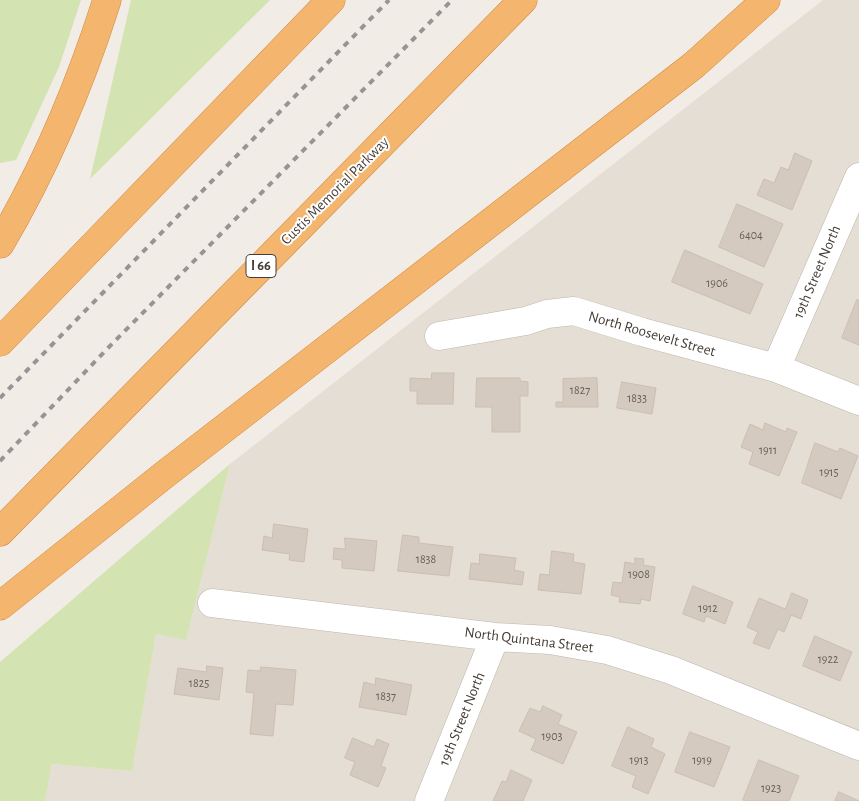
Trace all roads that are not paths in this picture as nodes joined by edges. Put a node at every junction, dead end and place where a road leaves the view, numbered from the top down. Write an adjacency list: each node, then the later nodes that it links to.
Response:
1 (107, 0): 8 (highway)
2 (331, 0): 10 (highway)
3 (522, 0): 13 (highway, Custis Memorial Parkway / I 66)
4 (766, 0): 6 (highway)
5 (778, 0): 6 (highway)
6 (742, 22): 15 (highway)
7 (859, 177): 11 (street, 19th Street North)
8 (0, 244)
9 (438, 336): 11 (street, North Roosevelt Street)
10 (0, 342)
11 (776, 368): 12 (street, North Roosevelt Street)
12 (859, 401)
13 (0, 532)
14 (212, 603): 16 (street, North Quintana Street)
15 (0, 606)
16 (495, 636): 17 (street, North Quintana Street); 18 (street, 19th Street North)
17 (859, 746)
18 (429, 801)

